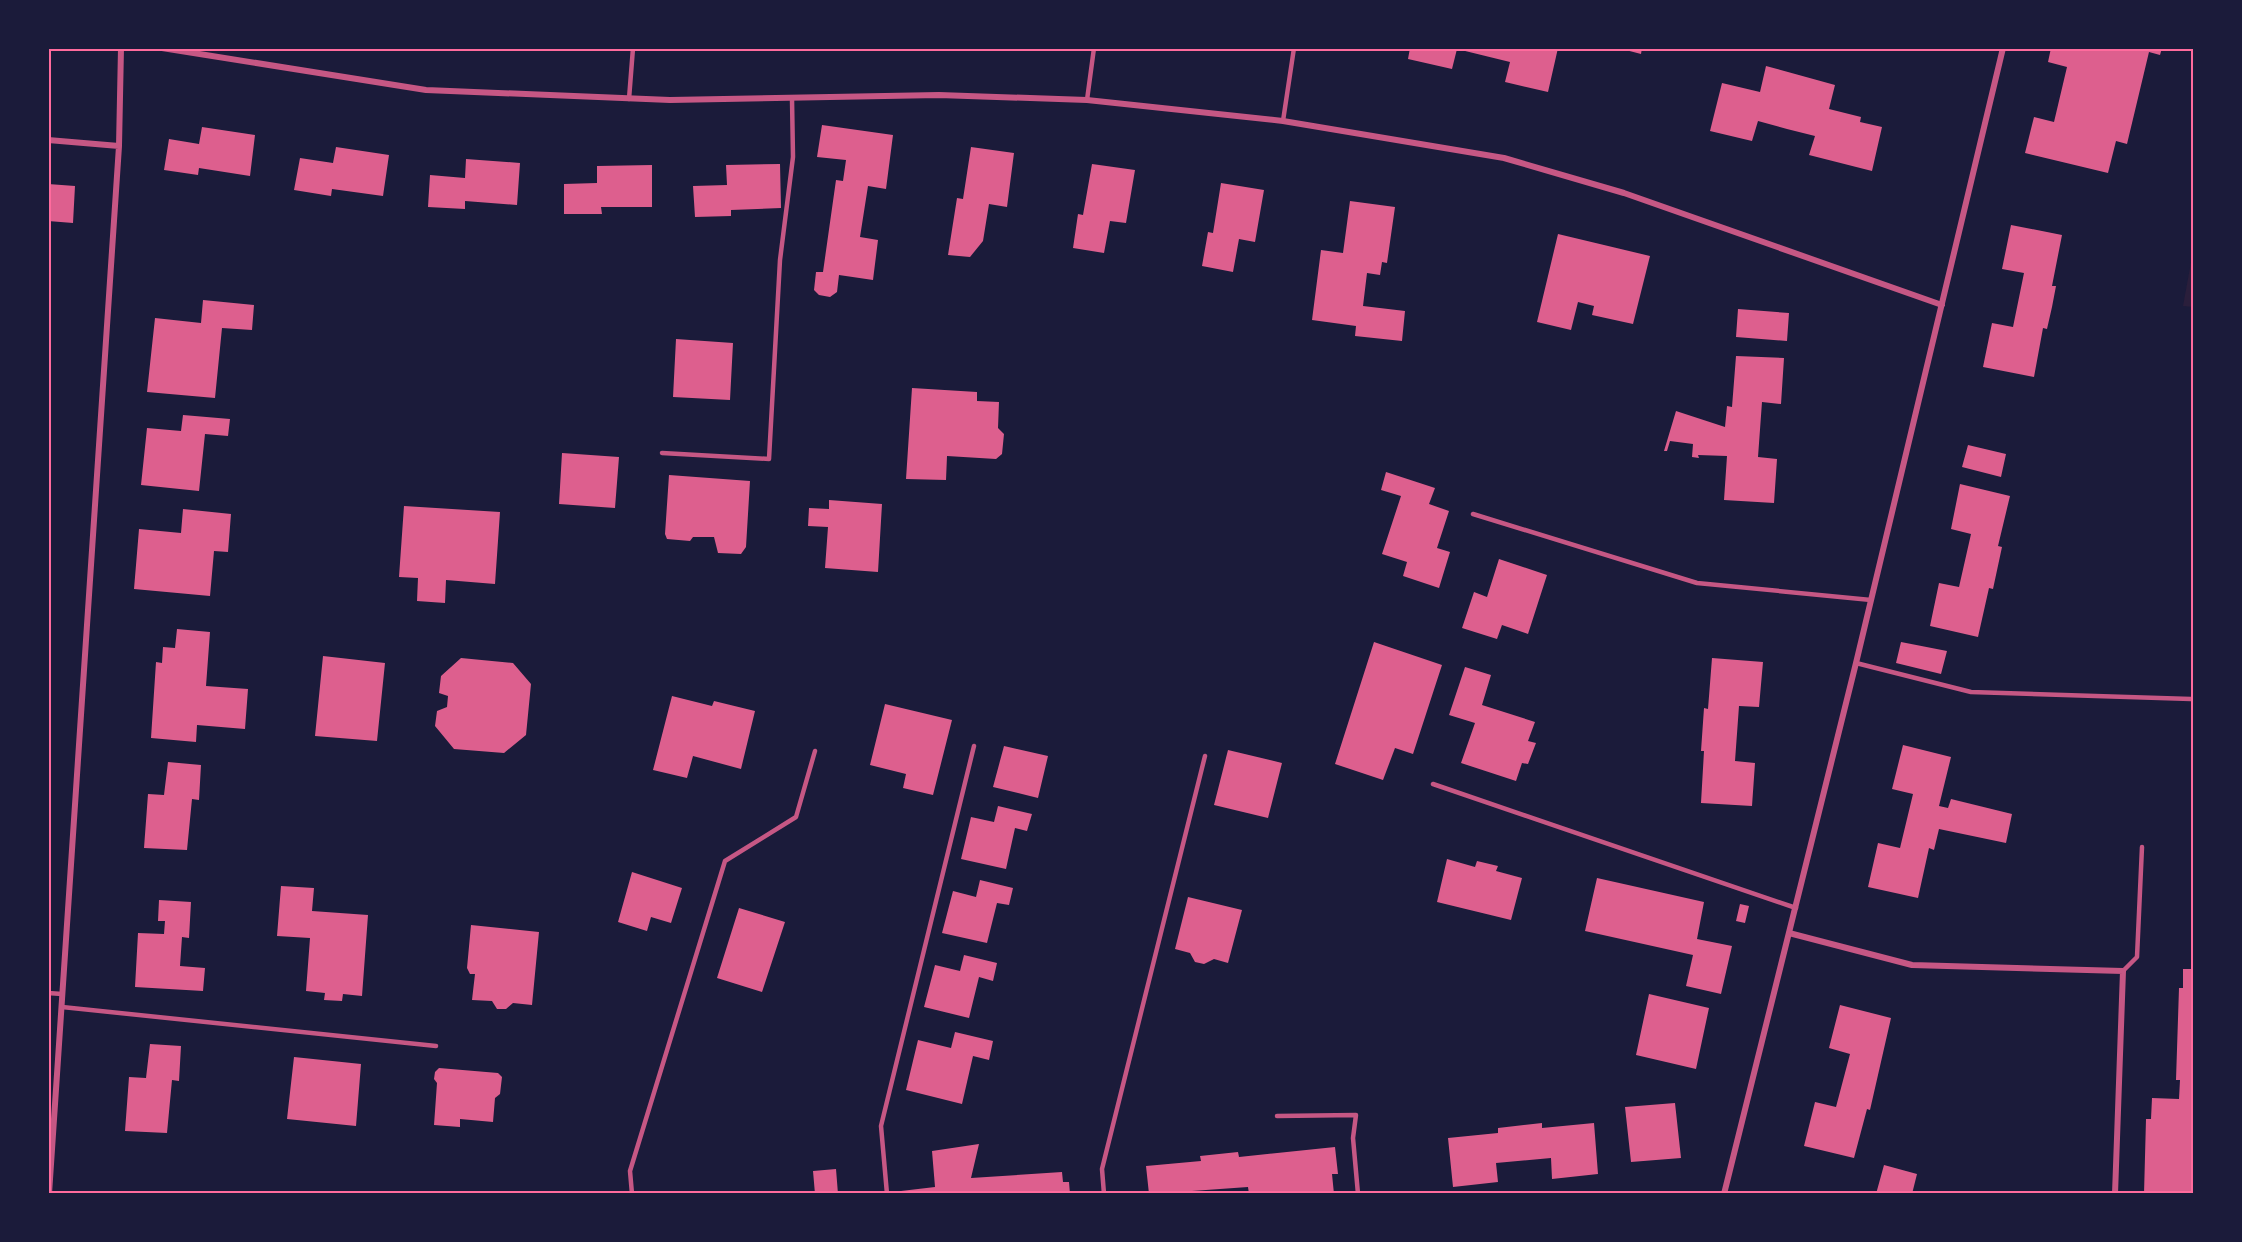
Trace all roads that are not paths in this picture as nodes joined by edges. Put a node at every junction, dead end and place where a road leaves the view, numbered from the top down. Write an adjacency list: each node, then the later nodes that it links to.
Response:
1 (121, 48): 12 (street)
2 (162, 48): 7 (street)
3 (633, 48): 7 (lane)
4 (1094, 48): 9 (lane)
5 (1294, 48): 10 (lane)
6 (2003, 48): 13 (street)
7 (629, 99): 8 (street)
8 (792, 99): 9 (street); 14 (lane)
9 (1087, 100): 10 (street)
10 (1283, 121): 13 (street)
11 (48, 140): 12 (street)
12 (119, 146): 28 (street)
13 (1942, 305): 16 (street)
14 (662, 453)
15 (1473, 514): 16 (lane)
16 (1872, 600): 17 (street)
17 (1856, 663): 18 (lane); 24 (street)
18 (2192, 699)
19 (974, 746): 34 (lane)
20 (815, 751): 33 (lane)
21 (1205, 756): 35 (lane)
22 (1433, 784): 24 (lane)
23 (2142, 847): 26 (lane)
24 (1796, 908): 25 (street)
25 (1790, 933): 26 (street); 37 (street)
26 (2123, 971): 38 (street)
27 (48, 993): 28 (lane)
28 (62, 994): 29 (street)
29 (62, 1007): 30 (lane); 32 (street)
30 (436, 1046)
31 (1277, 1116): 36 (lane)
32 (49, 1194)
33 (632, 1194)
34 (887, 1194)
35 (1104, 1194)
36 (1358, 1194)
37 (1724, 1194)
38 (2115, 1194)

